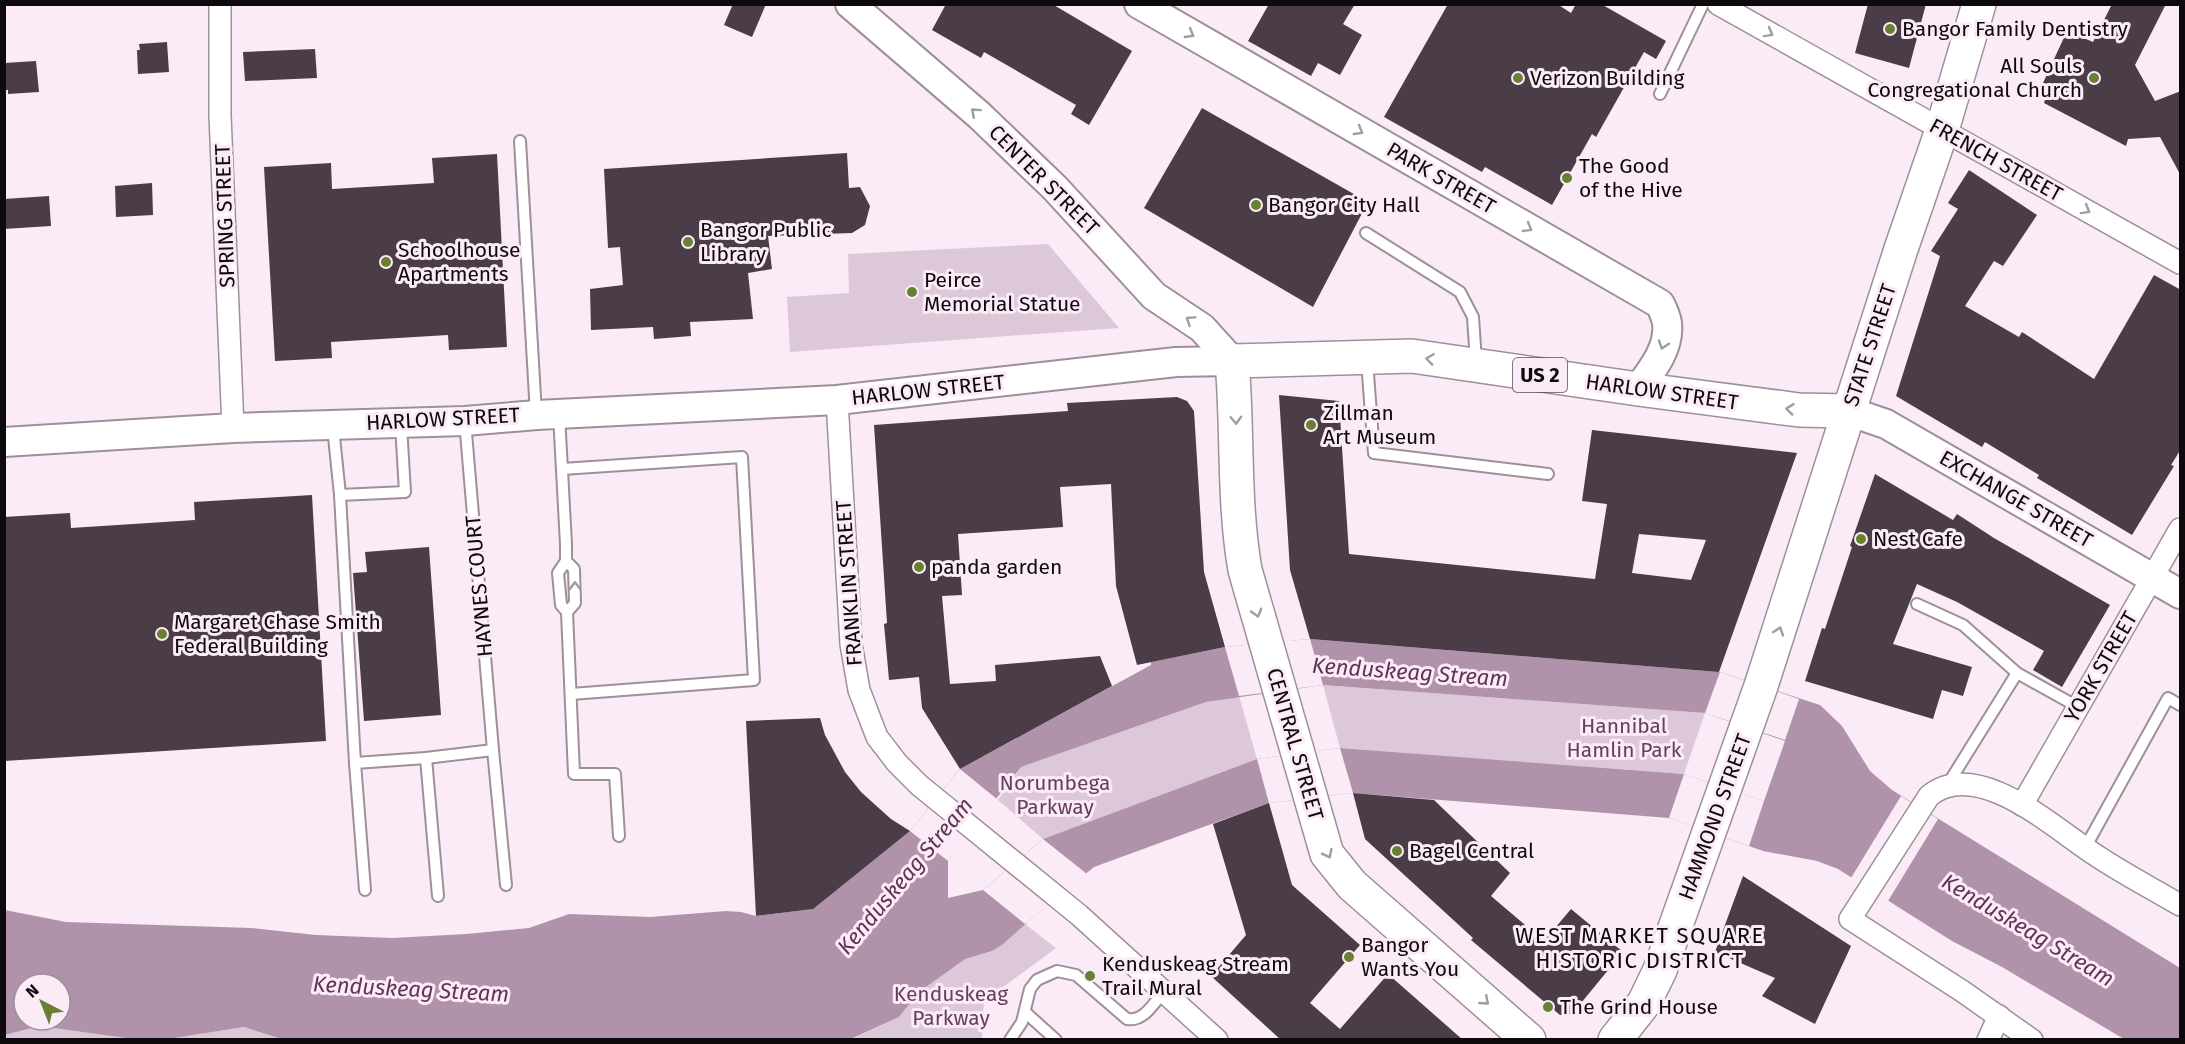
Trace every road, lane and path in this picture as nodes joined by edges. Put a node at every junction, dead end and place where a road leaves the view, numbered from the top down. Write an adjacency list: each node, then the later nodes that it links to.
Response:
1 (220, 4): 22 (street, SPRING STREET)
2 (850, 4): 13 (street, CENTER STREET, one-way to 2)
3 (1139, 4): 15 (street, PARK STREET, one-way to 15)
4 (1703, 4): 7 (lane)
5 (1718, 4): 8 (street, FRENCH STREET, one-way to 8)
6 (1979, 4): 8 (main road, STATE STREET)
7 (1660, 93)
8 (1942, 130): 11 (street, FRENCH STREET, one-way to 11); 17 (main road, STATE STREET)
9 (520, 141): 18 (lane)
10 (1366, 233): 14 (lane)
11 (2181, 263)
12 (1367, 357): 13 (main road, HARLOW STREET / US 2); 14 (main road, HARLOW STREET / US 2, one-way to 12); 25 (lane)
13 (1232, 361): 16 (street, HARLOW STREET); 55 (main road, CENTRAL STREET, one-way to 55)
14 (1476, 366): 15 (main road, HARLOW STREET / US 2)
15 (1638, 389): 17 (main road, HARLOW STREET / US 2, one-way to 15)
16 (837, 400): 18 (street, HARLOW STREET); 49 (street, FRANKLIN STREET)
17 (1848, 411): 29 (street, EXCHANGE STREET); 34 (main road, STATE STREET, one-way to 17)
18 (548, 414): 19 (street, HARLOW STREET); 24 (lane)
19 (465, 421): 20 (street, HARLOW STREET); 38 (lane, HAYNES COURT)
20 (401, 423): 21 (street, HARLOW STREET); 26 (lane)
21 (333, 424): 22 (street, HARLOW STREET); 26 (lane)
22 (233, 428): 23 (street, HARLOW STREET)
23 (4, 442)
24 (562, 470): 28 (lane); 35 (lane)
25 (1548, 474)
26 (340, 495): 40 (lane)
27 (2181, 529): 29 (street, YORK STREET)
28 (566, 561): 32 (lane); 32 (lane, one-way to 28)
29 (2152, 578): 30 (street, EXCHANGE STREET); 37 (street, YORK STREET)
30 (2181, 594)
31 (1917, 604): 33 (lane)
32 (567, 612): 35 (lane)
33 (2018, 673): 37 (lane); 41 (lane)
34 (1761, 686): 56 (main road, HAMMOND STREET)
35 (571, 694): 43 (lane)
36 (2181, 705): 44 (lane)
37 (2078, 707): 42 (street, YORK STREET)
38 (493, 750): 39 (lane); 45 (lane, HAYNES COURT)
39 (426, 758): 40 (lane); 47 (lane)
40 (355, 763): 46 (lane)
41 (1948, 784): 42 (street); 51 (street)
42 (2022, 805): 44 (street)
43 (619, 836)
44 (2085, 848): 48 (street)
45 (506, 885)
46 (365, 890)
47 (438, 896)
48 (2181, 905)
49 (1164, 991): 50 (lane); 54 (street, FRANKLIN STREET)
50 (1025, 1012): 52 (lane); 53 (lane)
51 (1999, 1016): 57 (street); 58 (street)
52 (1010, 1040)
53 (1056, 1040)
54 (1217, 1040)
55 (1529, 1040)
56 (1615, 1040)
57 (1988, 1040)
58 (2032, 1040)

